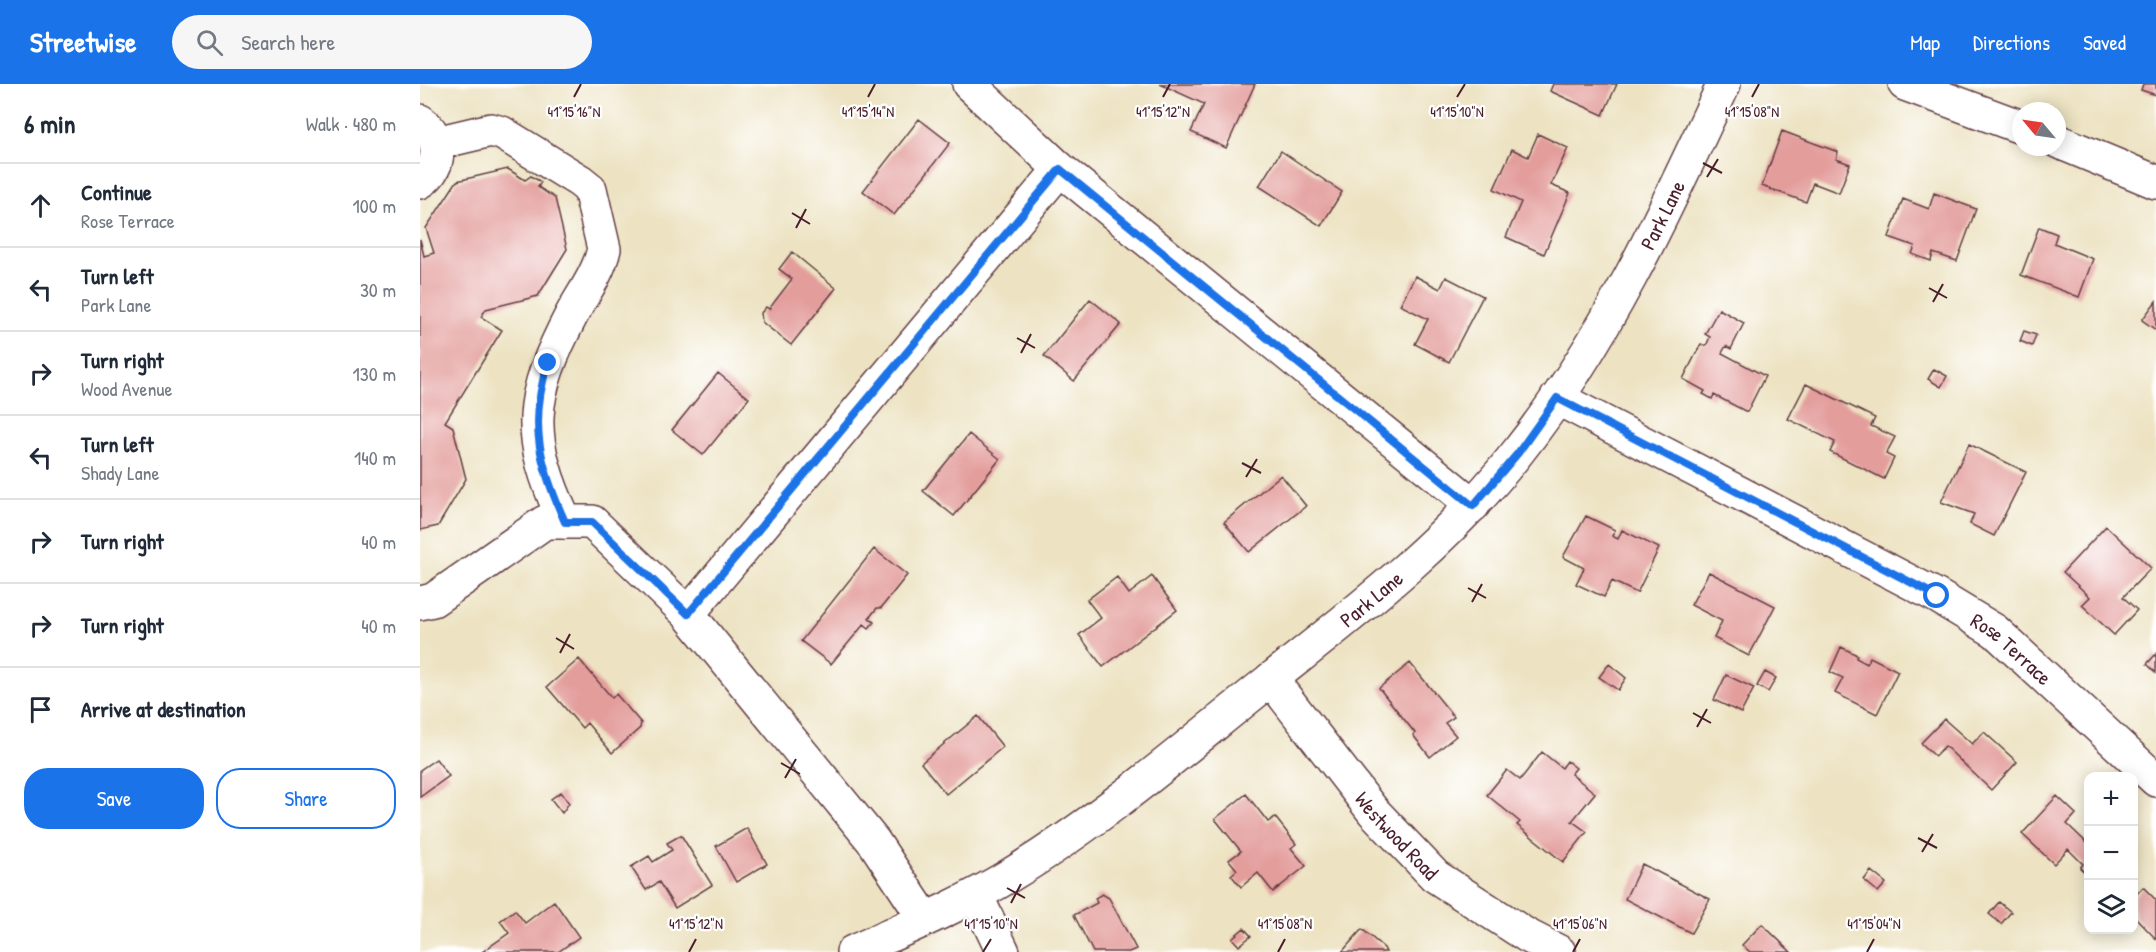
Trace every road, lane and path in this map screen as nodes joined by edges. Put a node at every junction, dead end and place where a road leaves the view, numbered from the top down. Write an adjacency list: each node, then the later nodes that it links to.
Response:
1 (969, 84): 7 (street)
2 (1724, 84): 10 (street, Park Lane)
3 (1905, 84): 4 (street)
4 (2012, 124)
5 (428, 132): 8 (street); 12 (street)
6 (2066, 145): 9 (street)
7 (1060, 169): 11 (street); 14 (street)
8 (420, 182)
9 (2156, 182)
10 (1557, 398): 11 (street, Park Lane); 16 (street, Rose Terrace)
11 (1473, 506): 15 (street, Park Lane)
12 (565, 522): 13 (street); 14 (street)
13 (420, 603)
14 (688, 614): 18 (street)
15 (1271, 679): 17 (street, Park Lane); 21 (street, Westwood Road)
16 (2156, 780)
17 (976, 895): 18 (street, Park Lane); 20 (street)
18 (925, 920): 19 (street, Park Lane)
19 (853, 952)
20 (1004, 952)
21 (1559, 952)

